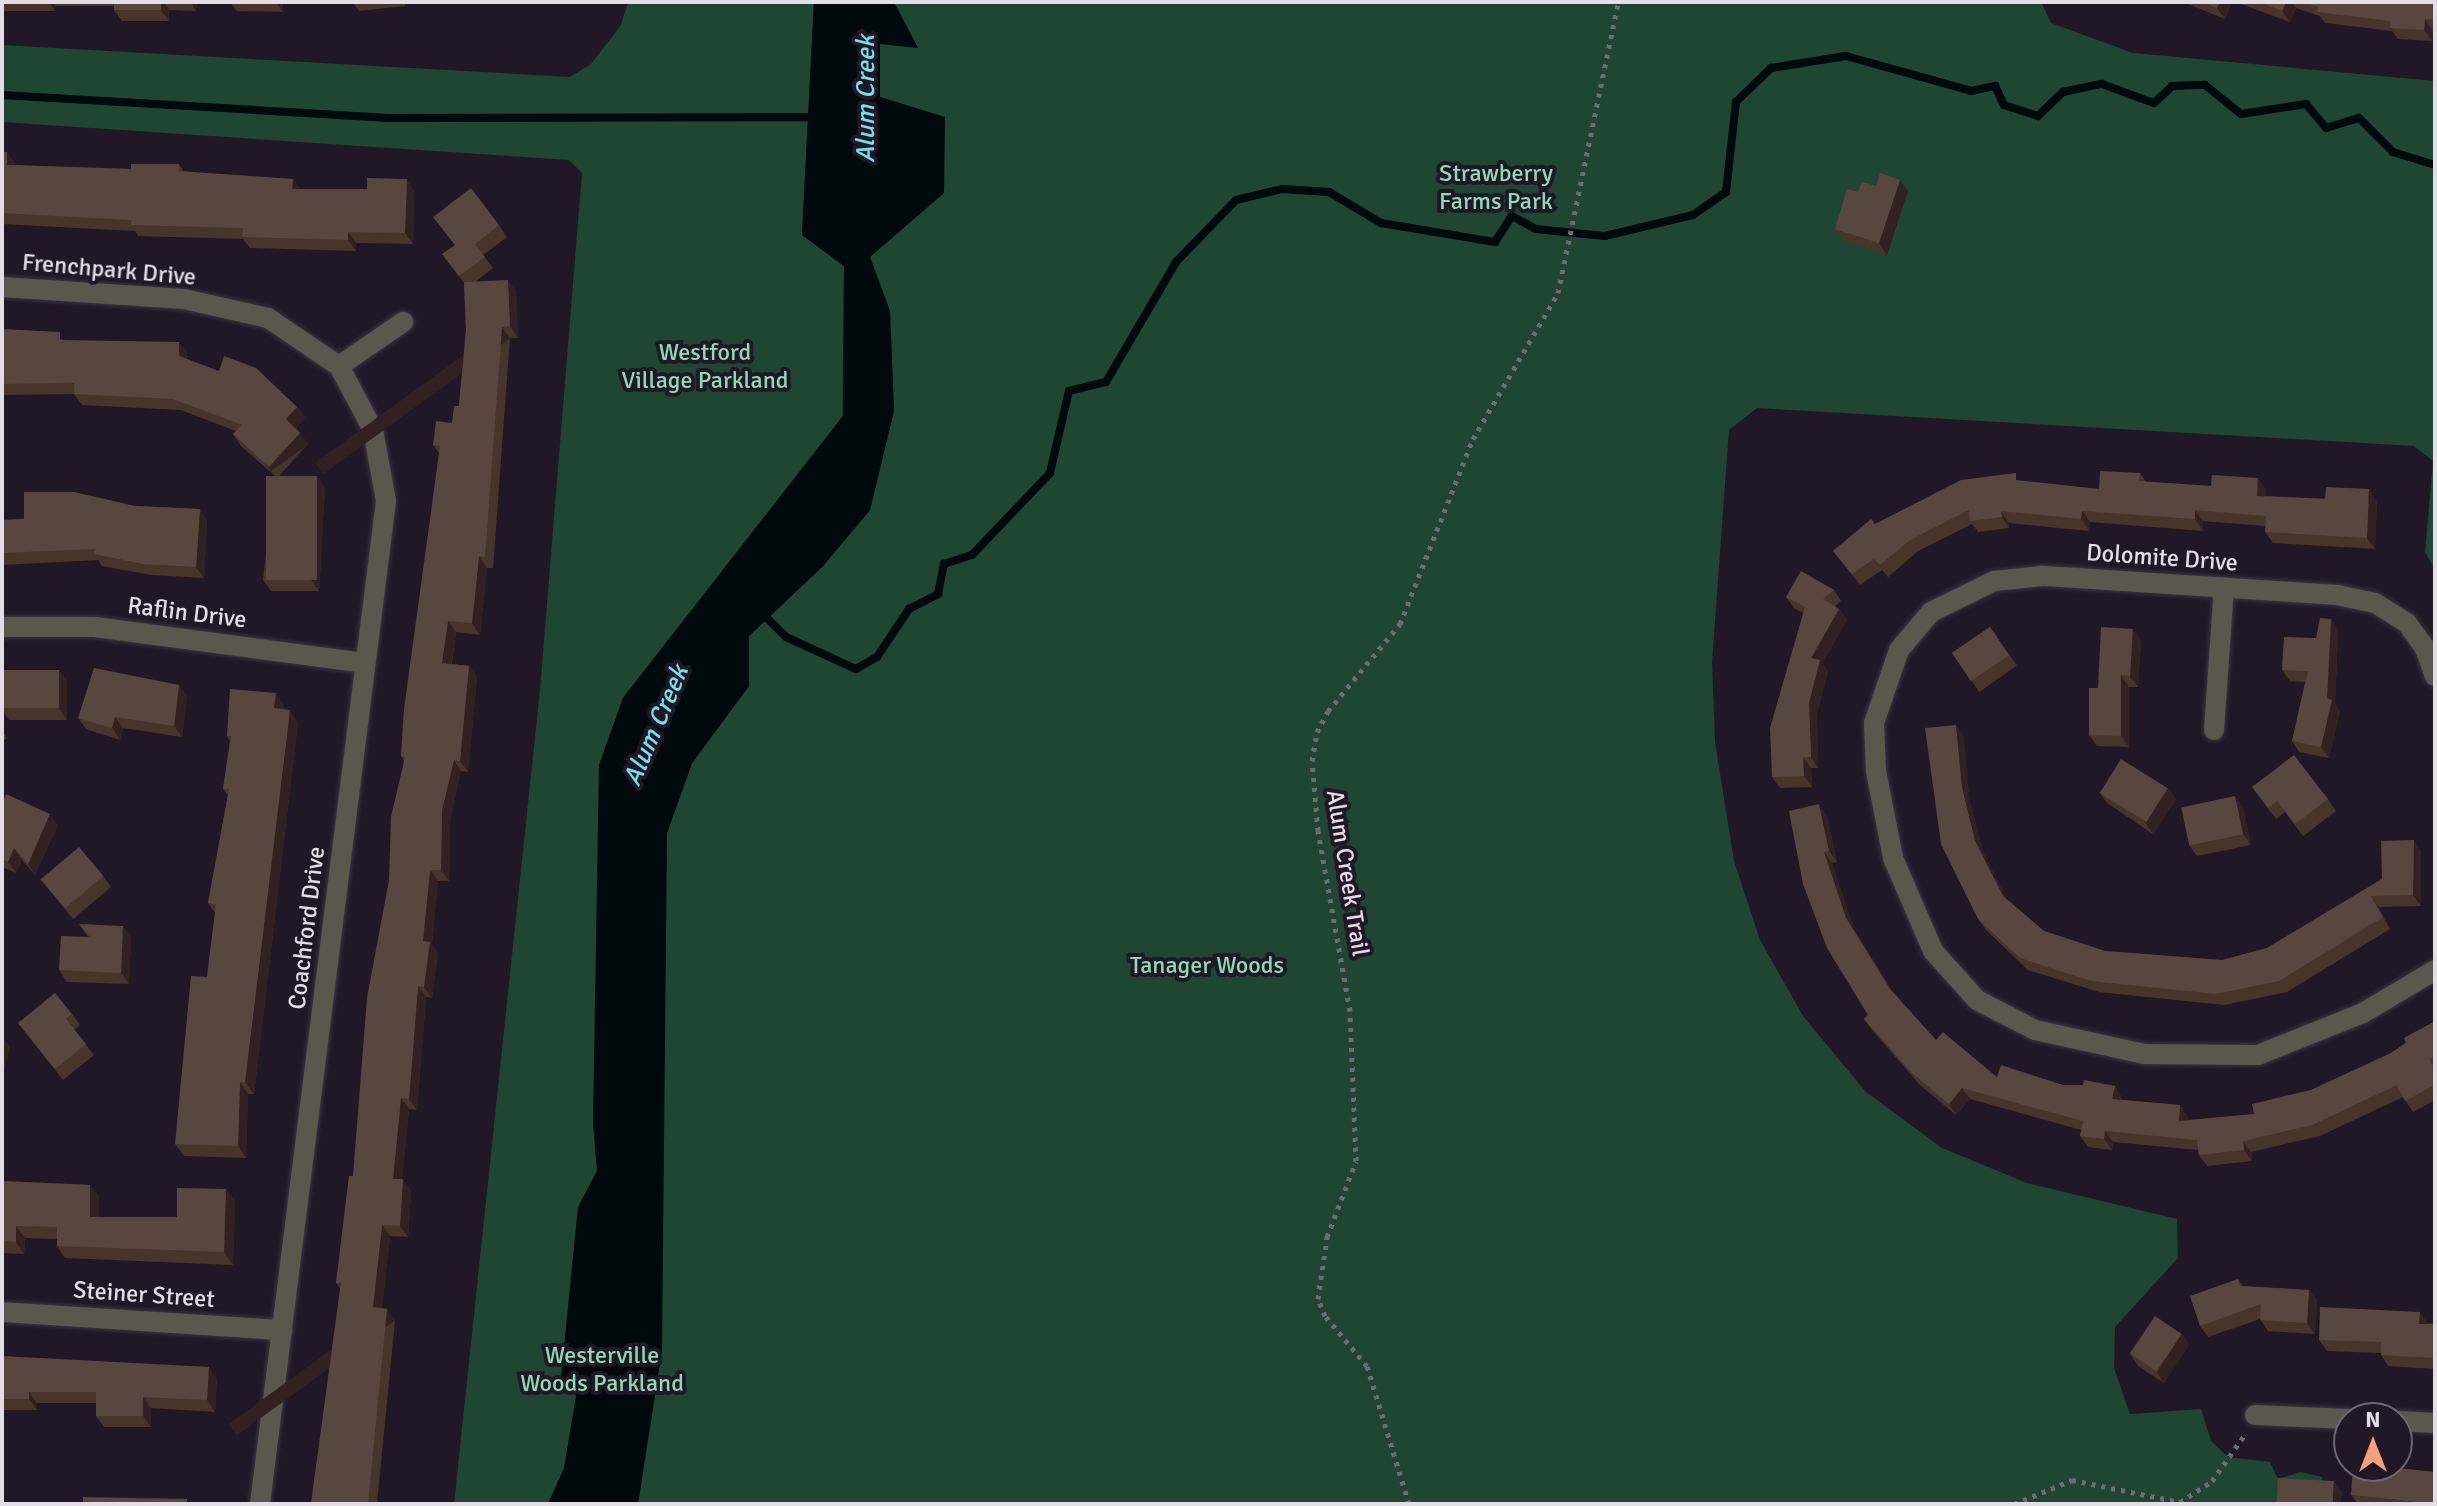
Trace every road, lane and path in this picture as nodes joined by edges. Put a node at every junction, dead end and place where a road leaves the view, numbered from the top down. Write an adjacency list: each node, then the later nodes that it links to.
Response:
1 (1618, 2): 18 (path, Alum Creek Trail)
2 (2, 287): 4 (street, Frenchpark Drive)
3 (403, 322): 4 (street)
4 (339, 366): 7 (street, Coachford Drive)
5 (2224, 587): 8 (street, Dolomite Drive); 9 (street); 10 (street, Dolomite Drive)
6 (2, 627): 7 (street, Raflin Drive)
7 (366, 663): 12 (street, Coachford Drive)
8 (2435, 676)
9 (2214, 730)
10 (2435, 970)
11 (2, 1312): 12 (street, Steiner Street)
12 (282, 1330): 17 (street, Coachford Drive)
13 (2255, 1415): 14 (street); 19 (path)
14 (2333, 1418)
15 (2413, 1422): 16 (street)
16 (2435, 1423)
17 (260, 1504)
18 (1409, 1504)
19 (2014, 1504)

